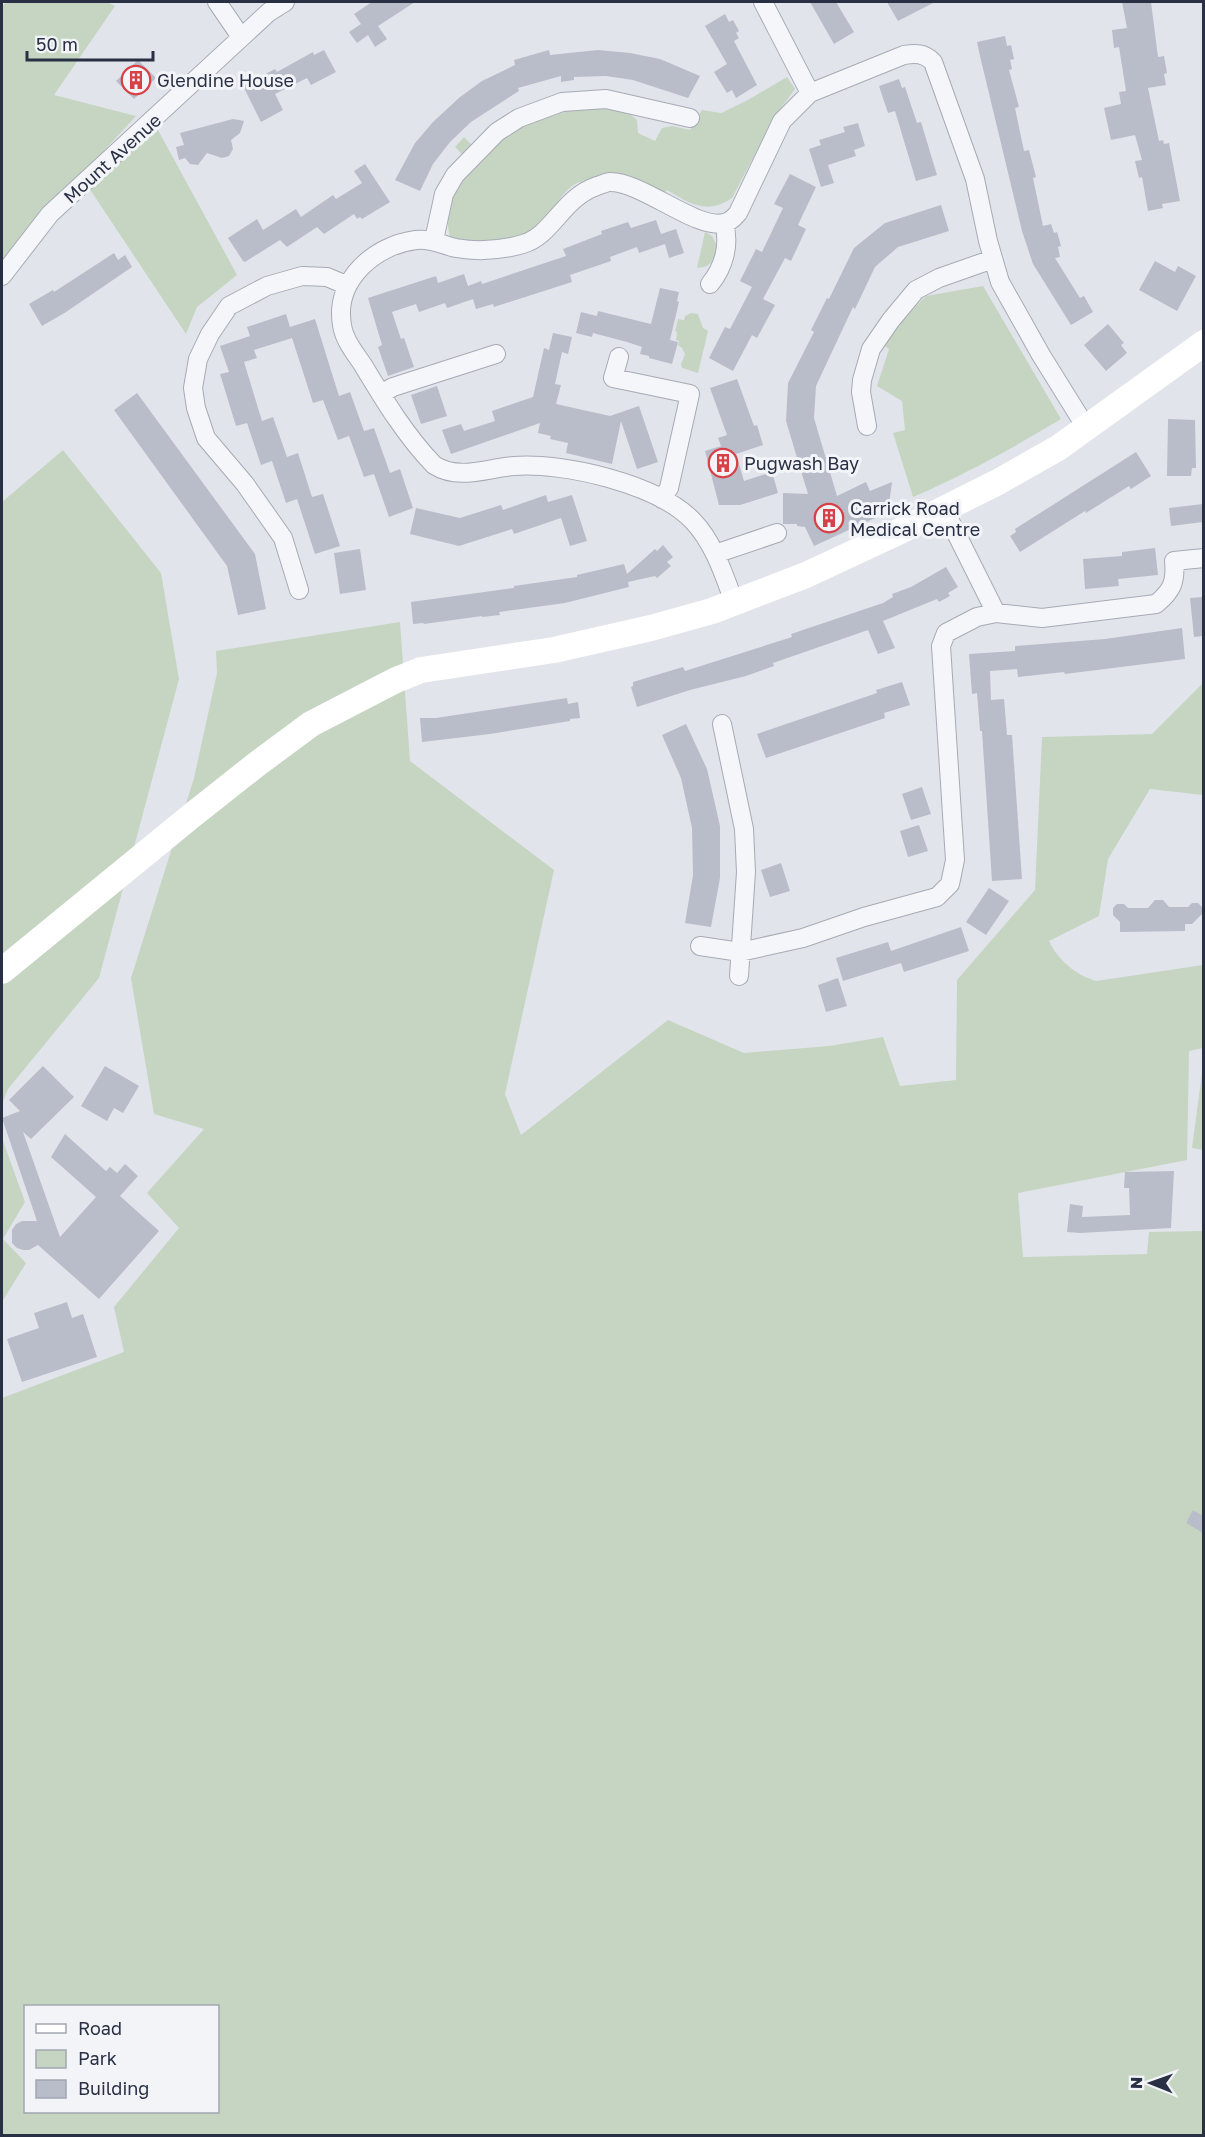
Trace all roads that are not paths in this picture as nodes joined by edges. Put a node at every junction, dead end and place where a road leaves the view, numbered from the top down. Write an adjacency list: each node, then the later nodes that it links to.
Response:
1 (217, 2): 4 (street)
2 (285, 2): 4 (street, Mount Avenue)
3 (763, 2): 5 (street)
4 (242, 37): 10 (street, Mount Avenue)
5 (810, 93): 7 (street); 9 (street)
6 (690, 118): 8 (street)
7 (724, 224): 8 (street); 11 (street)
8 (434, 240): 12 (street)
9 (993, 259): 17 (street); 18 (street)
10 (2, 276)
11 (710, 284)
12 (346, 285): 16 (street); 24 (street)
13 (1203, 343): 18 (street)
14 (496, 354): 16 (street)
15 (619, 357): 19 (street)
16 (381, 394): 19 (street)
17 (867, 426)
18 (1087, 429): 20 (street)
19 (663, 499): 22 (street)
20 (944, 509): 25 (street); 26 (street)
21 (777, 532): 22 (street)
22 (715, 554): 25 (street)
23 (1203, 558): 26 (street)
24 (299, 590)
25 (734, 602): 30 (street)
26 (996, 613): 29 (street)
27 (722, 724): 29 (street)
28 (700, 946): 29 (street)
29 (740, 952): 31 (street)
30 (2, 971)
31 (739, 976)

